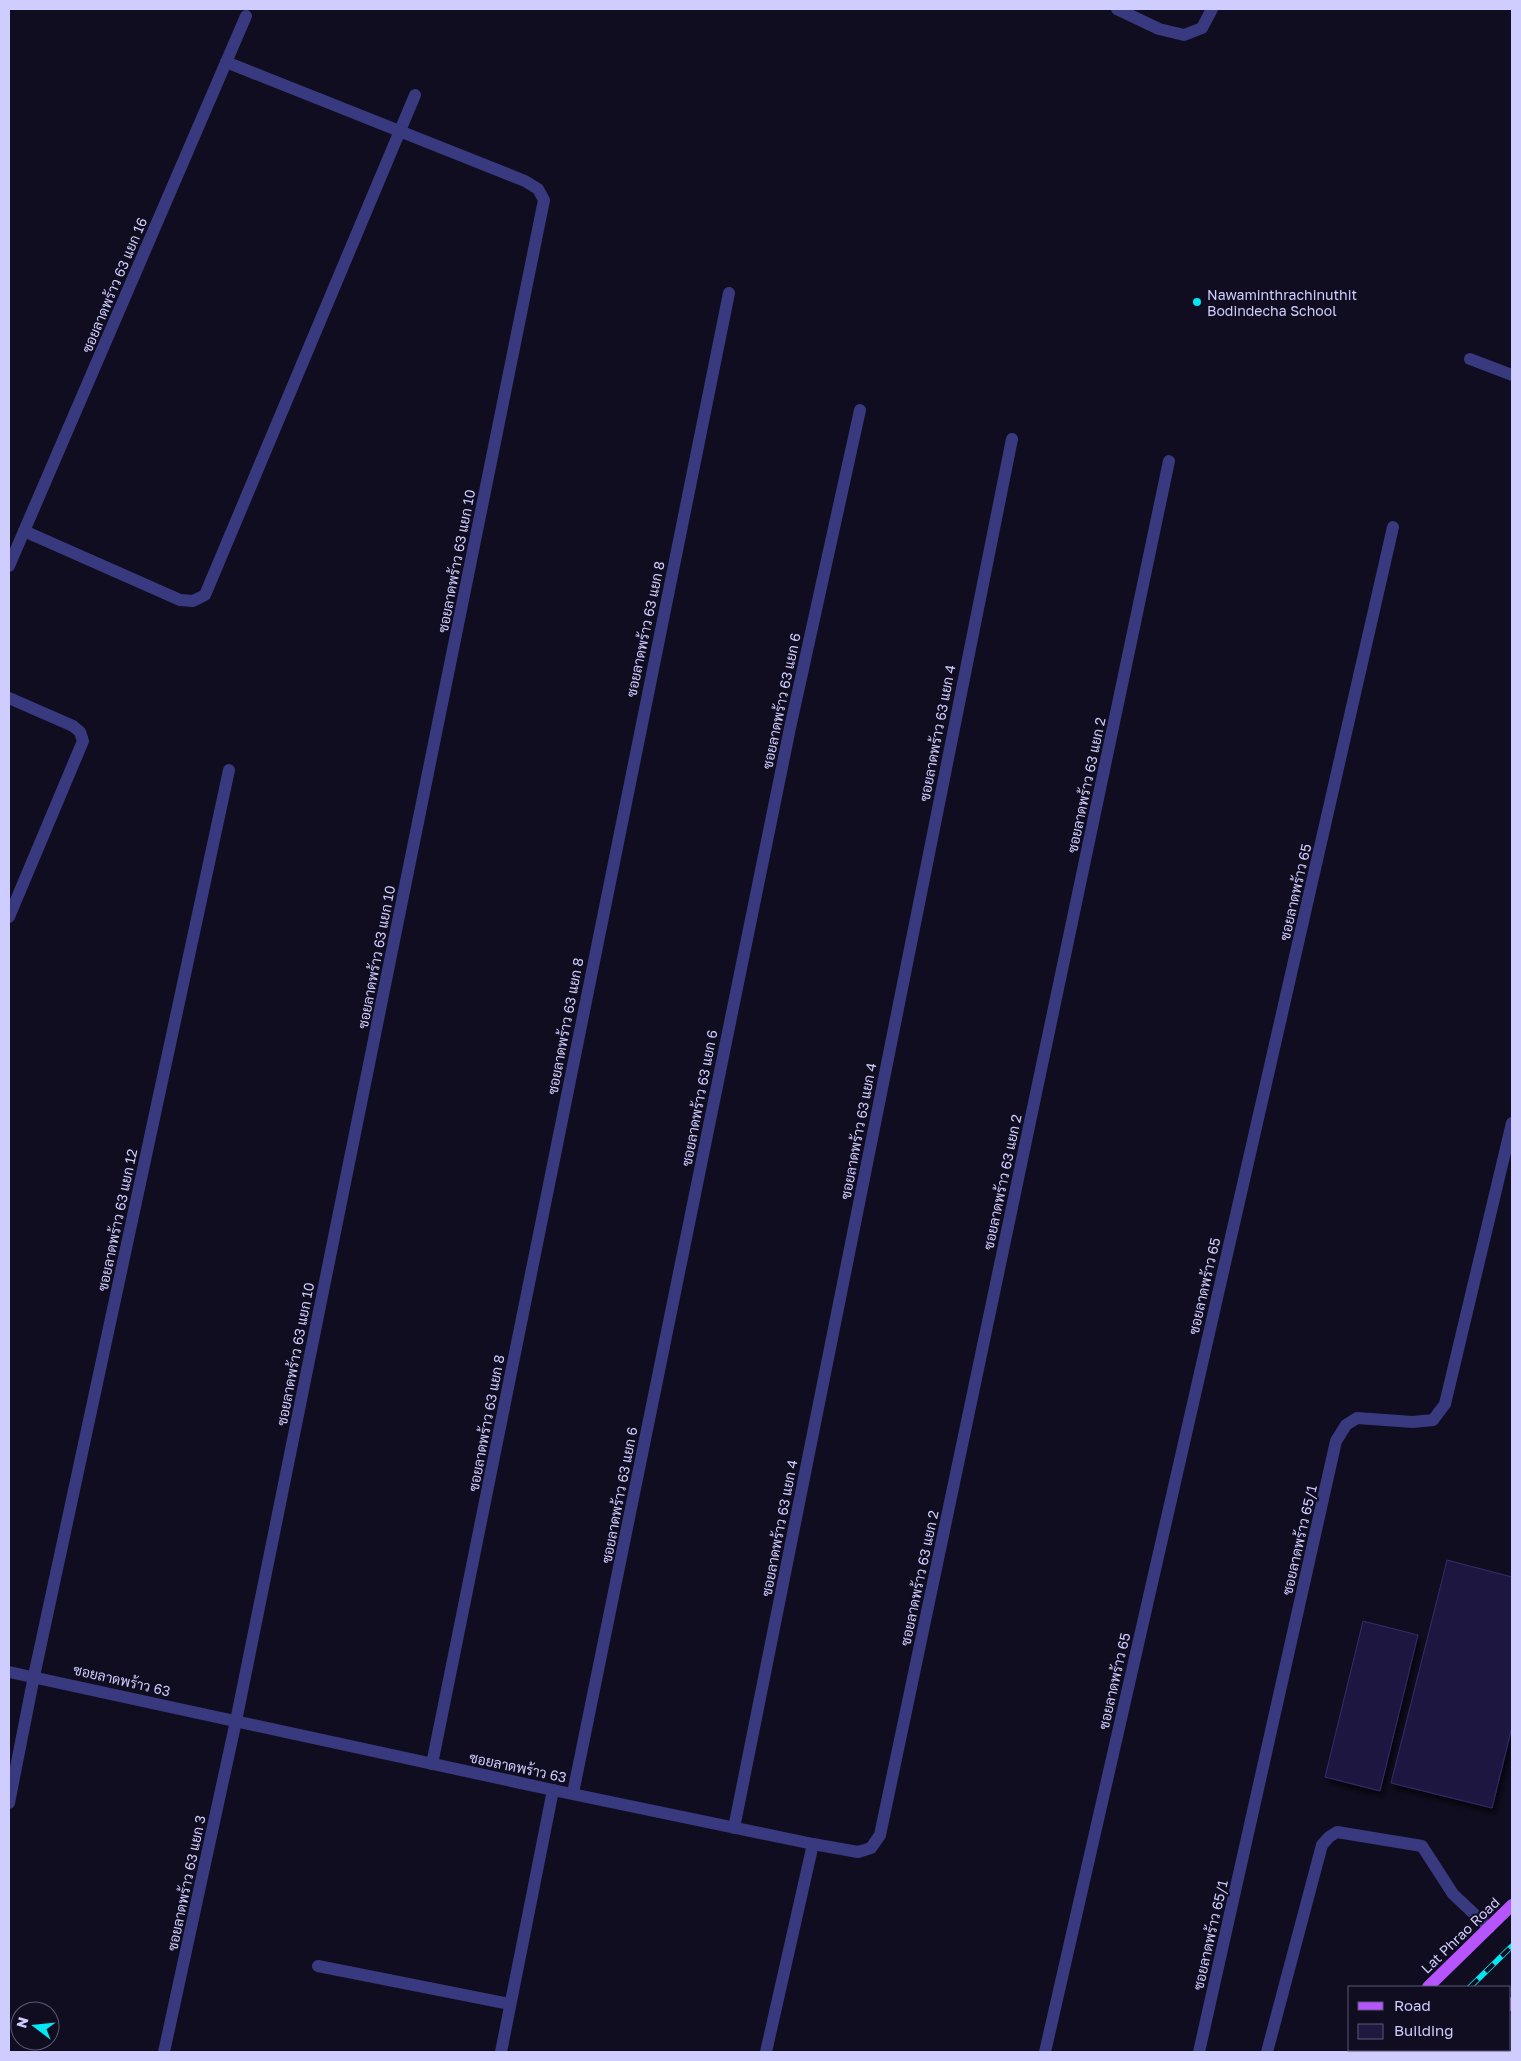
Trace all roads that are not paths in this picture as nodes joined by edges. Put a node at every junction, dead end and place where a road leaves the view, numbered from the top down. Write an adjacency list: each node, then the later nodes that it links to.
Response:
1 (1117, 9): 2 (street)
2 (1212, 9)
3 (246, 16): 4 (street, ซอยลาดพร้าว 63 แยก 16)
4 (226, 62): 6 (street); 14 (street, ซอยลาดพร้าว 63 แยก 16)
5 (415, 95): 6 (street)
6 (400, 131): 14 (street); 22 (street, ซอยลาดพร้าว 63 แยก 10)
7 (729, 294): 23 (street, ซอยลาดพร้าว 63 แยก 8)
8 (1470, 359): 9 (street)
9 (1512, 375)
10 (860, 410): 25 (street, ซอยลาดพร้าว 63 แยก 6)
11 (1012, 439): 27 (street, ซอยลาดพร้าว 63 แยก 4)
12 (1169, 461): 28 (street, ซอยลาดพร้าว 63 แยก 2)
13 (1393, 527): 37 (street, ซอยลาดพร้าว 65)
14 (24, 531): 15 (street, ซอยลาดพร้าว 63 แยก 16)
15 (9, 566)
16 (9, 698): 18 (street)
17 (229, 770): 21 (street, ซอยลาดพร้าว 63 แยก 12)
18 (9, 917)
19 (1512, 1122): 38 (street, ซอยลาดพร้าว 65/1)
20 (9, 1672): 21 (street, ซอยลาดพร้าว 63)
21 (34, 1676): 22 (street, ซอยลาดพร้าว 63); 26 (street, ซอยลาดพร้าว 63 แยก 12)
22 (236, 1721): 23 (street, ซอยลาดพร้าว 63); 34 (street, ซอยลาดพร้าว 63 แยก 3)
23 (432, 1764): 24 (street, ซอยลาดพร้าว 63)
24 (553, 1790): 25 (street, ซอยลาดพร้าว 63); 33 (street)
25 (573, 1793): 27 (street, ซอยลาดพร้าว 63)
26 (9, 1803)
27 (734, 1828): 28 (street, ซอยลาดพร้าว 63)
28 (813, 1844): 36 (street)
29 (1512, 1905): 30 (main road, Lat Phrao Road)
30 (1489, 1928): 32 (main road, Lat Phrao Road); 39 (street)
31 (318, 1966): 33 (street)
32 (1429, 1986)
33 (510, 2004): 35 (street)
34 (164, 2052)
35 (501, 2052)
36 (766, 2052)
37 (1045, 2052)
38 (1199, 2052)
39 (1267, 2052)

